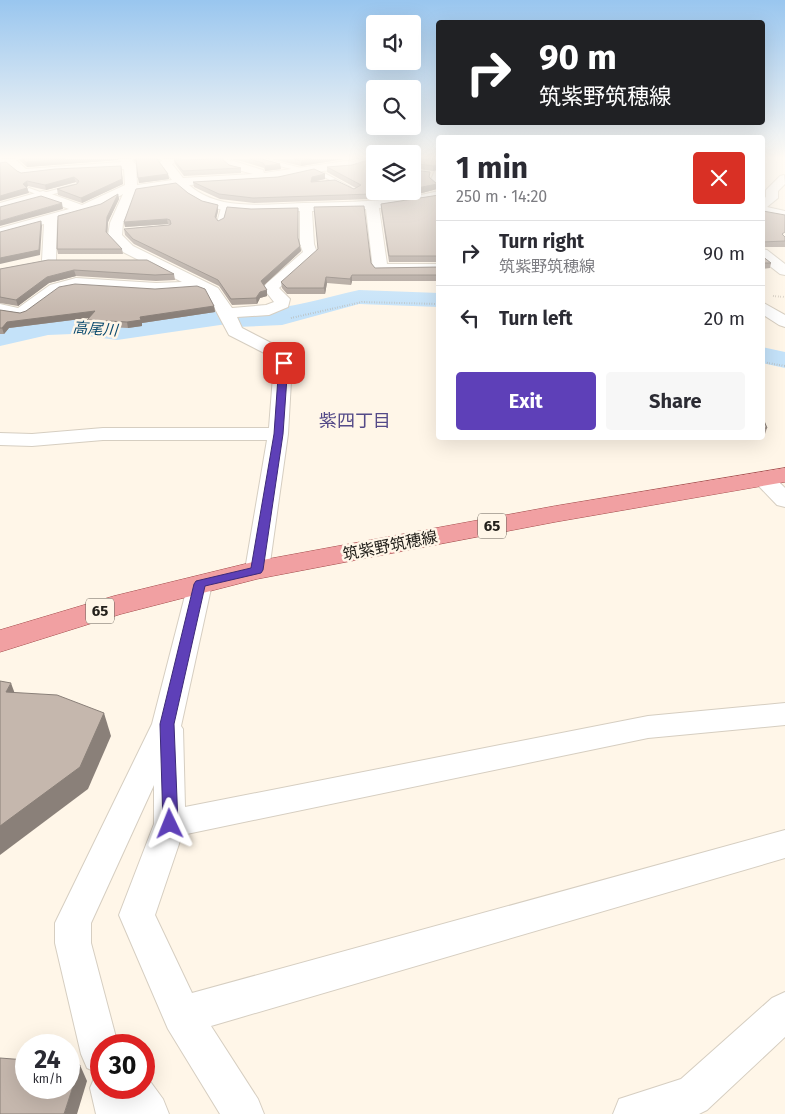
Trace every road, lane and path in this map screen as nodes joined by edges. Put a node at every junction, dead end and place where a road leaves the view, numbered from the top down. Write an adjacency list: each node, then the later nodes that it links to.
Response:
1 (75, 211): 8 (street)
2 (121, 211): 15 (street)
3 (223, 211): 10 (lane)
4 (306, 211): 23 (street)
5 (373, 211): 17 (street)
6 (767, 211): 7 (street)
7 (785, 215)
8 (51, 219): 11 (street); 16 (street)
9 (0, 222): 11 (street)
10 (220, 223)
11 (15, 227): 12 (street)
12 (0, 232)
13 (765, 255): 18 (street)
14 (115, 260): 15 (street)
15 (152, 260): 19 (street)
16 (33, 264)
17 (436, 268)
18 (785, 271)
19 (204, 284): 21 (street); 23 (street)
20 (436, 304): 24 (path)
21 (0, 309)
22 (765, 309): 25 (street)
23 (227, 313): 28 (street)
24 (286, 320)
25 (785, 322)
26 (765, 363): 27 (path)
27 (785, 366)
28 (278, 434): 29 (street); 32 (street)
29 (0, 439)
30 (774, 477): 31 (street); 32 (main road, 筑紫野筑穂線 / 65)
31 (785, 500)
32 (257, 570): 33 (main road, 筑紫野筑穂線 / 65)
33 (200, 584): 34 (main road, 筑紫野筑穂線 / 65); 36 (street)
34 (4, 639)
35 (785, 714): 37 (street)
36 (167, 724): 37 (street); 41 (street)
37 (170, 824): 40 (street)
38 (785, 844): 40 (street)
39 (785, 1010): 47 (street)
40 (182, 1015): 46 (street)
41 (97, 1034)
42 (113, 1099): 44 (street)
43 (138, 1099): 45 (street)
44 (117, 1114)
45 (148, 1114)
46 (243, 1114)
47 (634, 1114)

